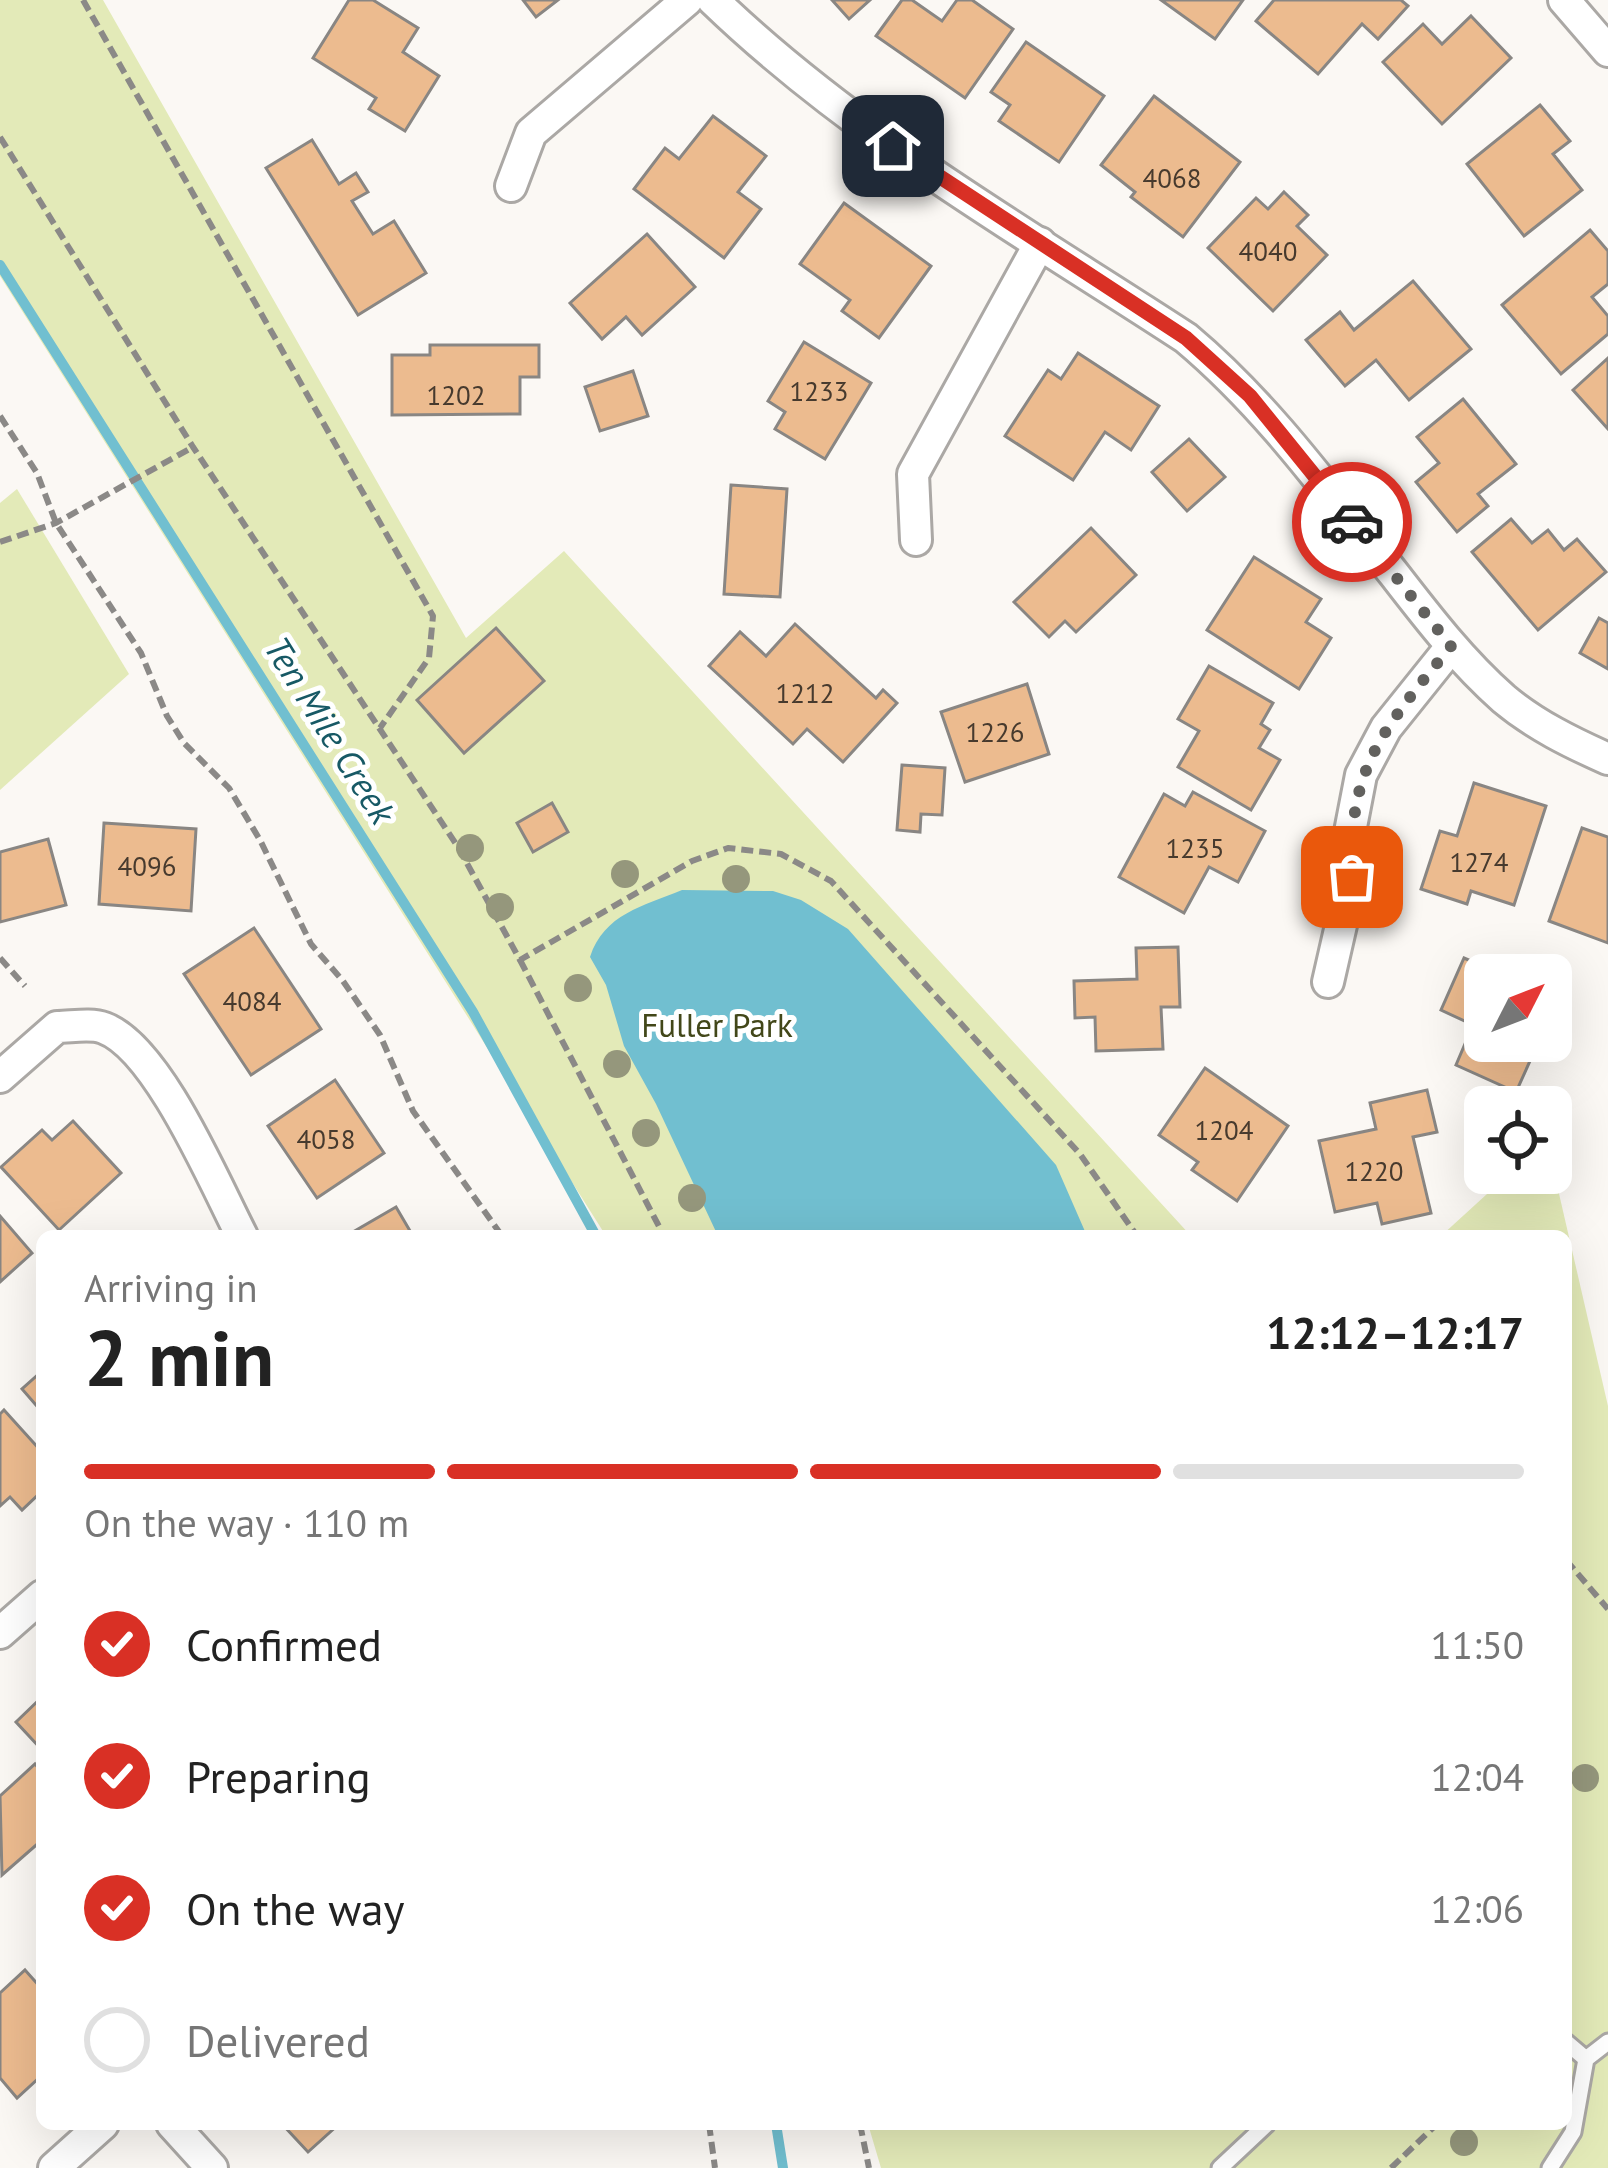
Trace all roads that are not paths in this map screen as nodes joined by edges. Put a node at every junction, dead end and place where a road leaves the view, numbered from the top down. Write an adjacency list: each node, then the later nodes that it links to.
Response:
1 (687, 0): 5 (street)
2 (713, 0): 6 (street)
3 (1564, 0): 4 (street)
4 (1608, 51)
5 (511, 186)
6 (1040, 243): 7 (street); 8 (street)
7 (916, 540)
8 (1451, 646): 9 (street); 10 (street)
9 (1608, 759)
10 (1328, 982)
11 (0, 1077): 12 (street)
12 (239, 1230)
13 (36, 1601): 14 (street)
14 (0, 1633)
15 (1608, 2042): 17 (lane)
16 (1572, 2047): 17 (lane)
17 (1586, 2059): 24 (lane)
18 (96, 2130): 21 (street)
19 (177, 2130): 22 (street)
20 (1261, 2130): 23 (lane)
21 (54, 2168)
22 (212, 2168)
23 (1220, 2168)
24 (1550, 2168)

